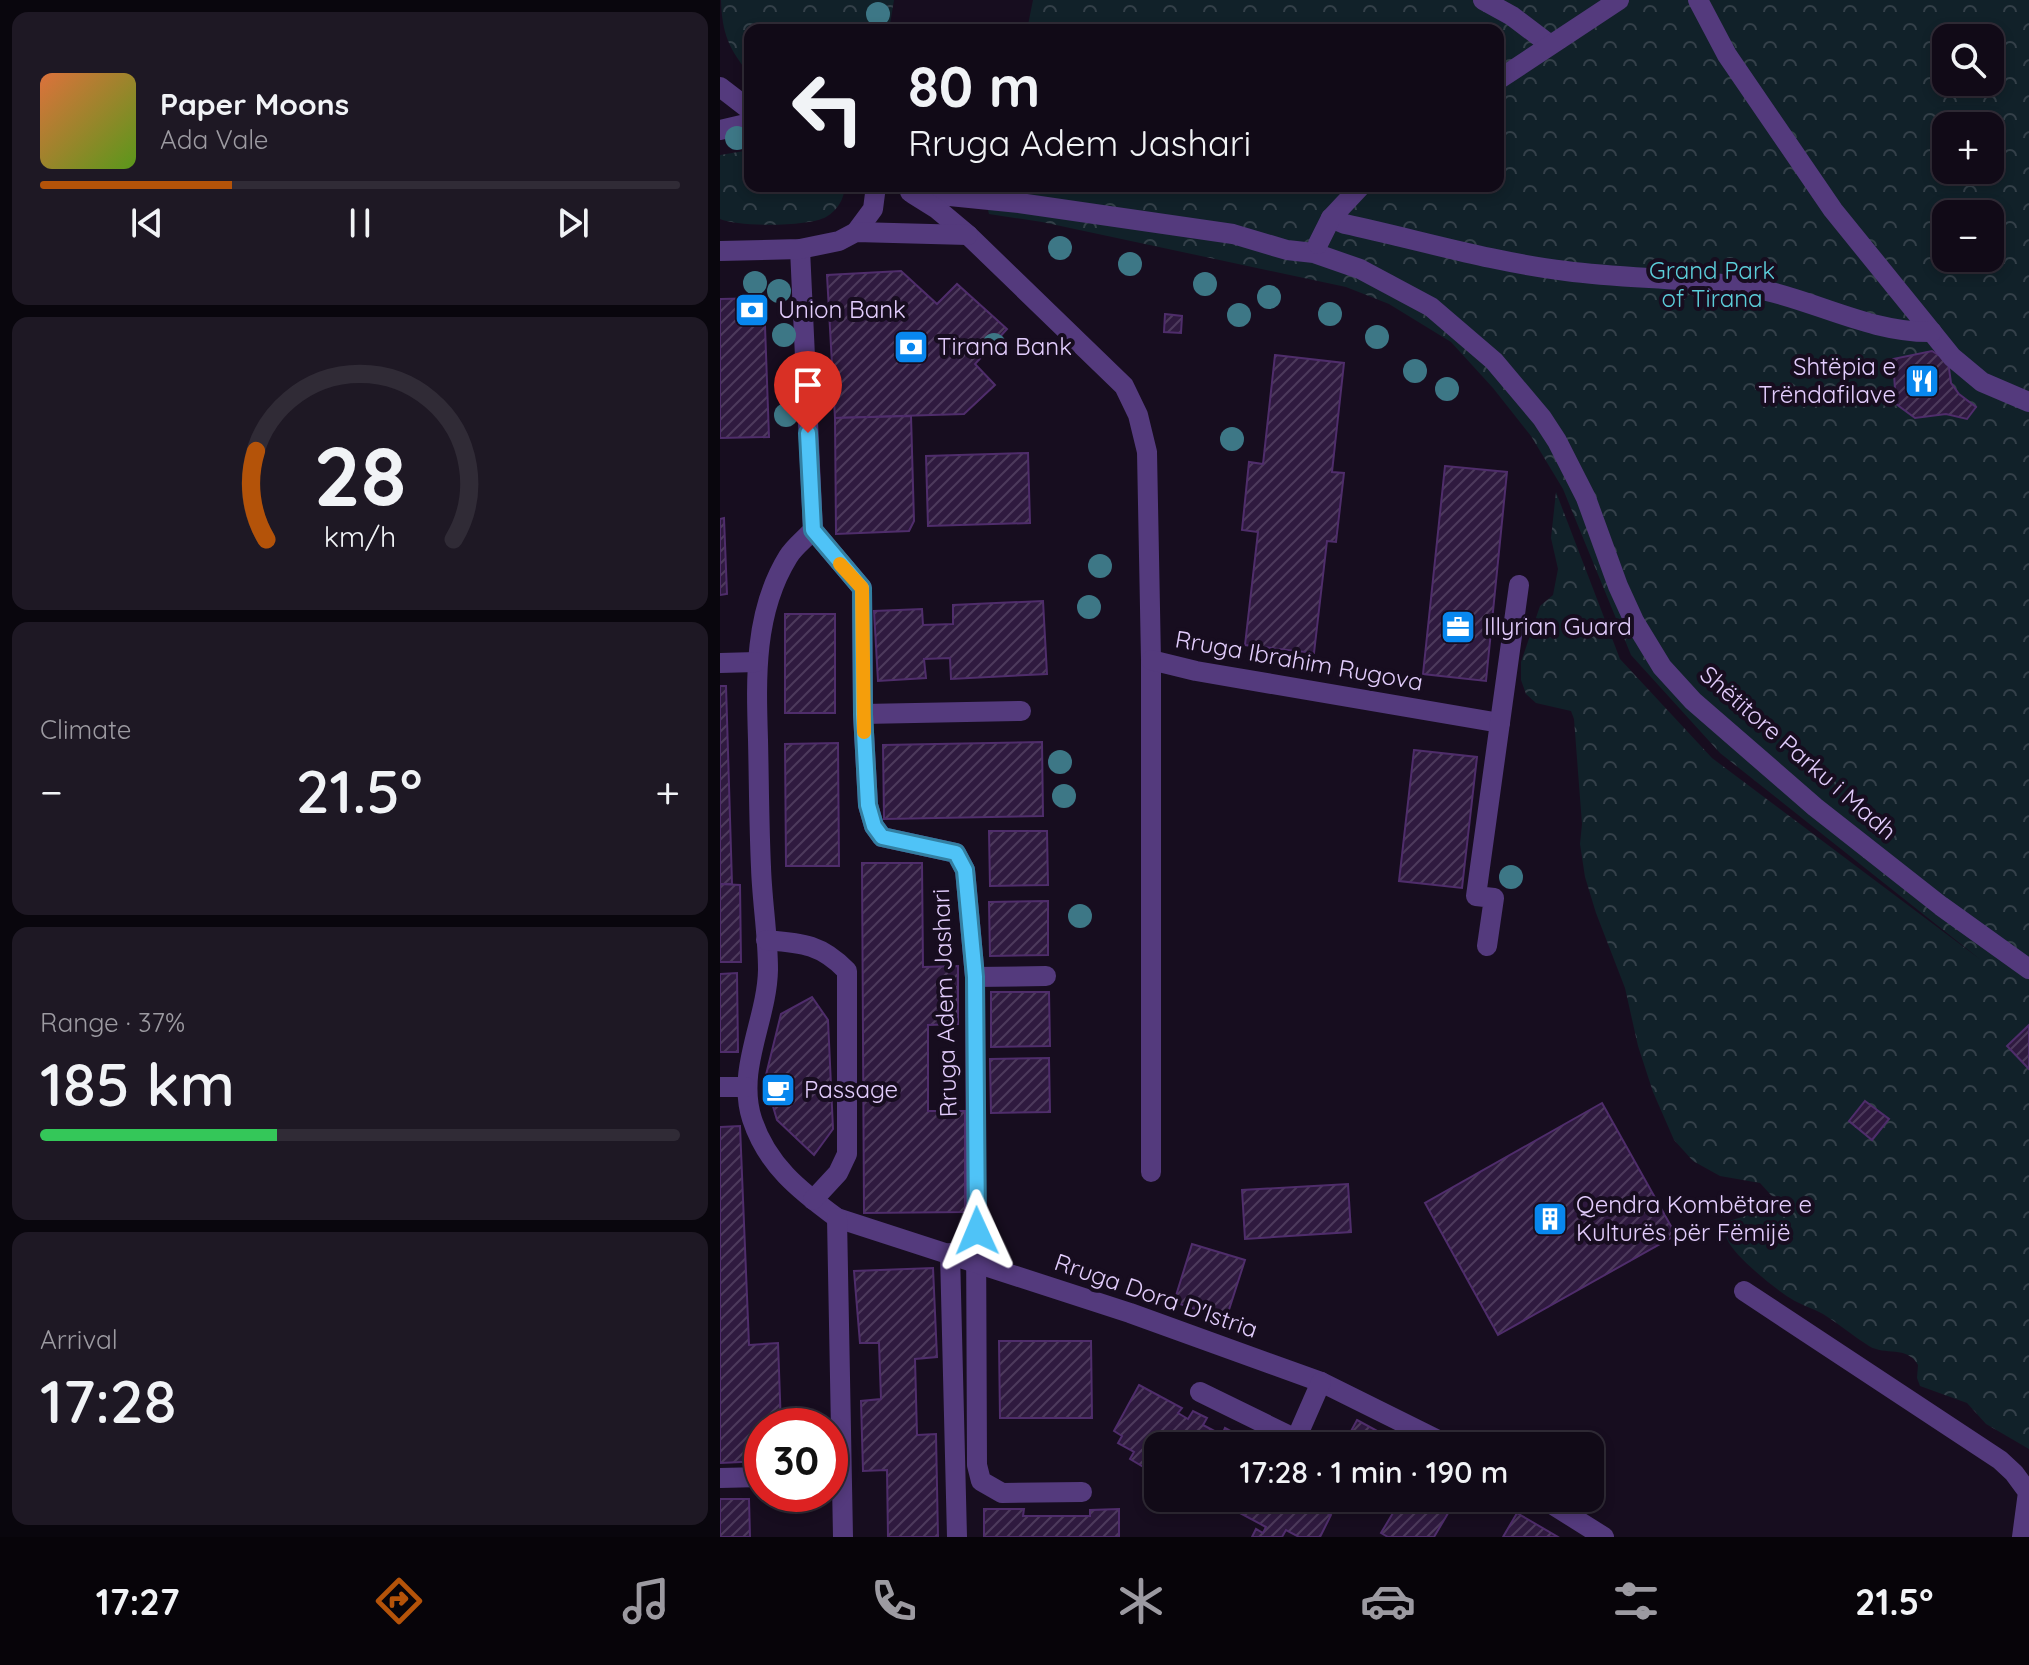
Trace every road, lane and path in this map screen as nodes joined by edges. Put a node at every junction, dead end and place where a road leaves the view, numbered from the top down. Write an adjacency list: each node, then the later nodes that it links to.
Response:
1 (1483, 0): 4 (street)
2 (1619, 0): 4 (street)
3 (1698, 0): 20 (street)
4 (1549, 44): 5 (street)
5 (1504, 76)
6 (720, 87): 7 (street)
7 (744, 105)
8 (744, 124): 9 (street)
9 (720, 130)
10 (875, 192): 15 (street)
11 (911, 192): 16 (street, Rruga Ibrahim Rugova)
12 (930, 192): 32 (street, Shëtitore Parku i Madh)
13 (1355, 192): 14 (street)
14 (1331, 218): 17 (street); 20 (street)
15 (856, 232): 16 (street); 18 (street)
16 (968, 235): 24 (street, Rruga Ibrahim Rugova)
17 (1318, 244)
18 (800, 249): 19 (street); 22 (street)
19 (720, 251)
20 (1932, 332): 21 (street)
21 (2029, 402)
22 (813, 530): 25 (street); 28 (street, Rruga Adem Jashari)
23 (1519, 585): 29 (street)
24 (1151, 660): 29 (street, Rruga Ibrahim Rugova); 37 (street)
25 (756, 662): 26 (street); 30 (street)
26 (720, 663)
27 (1021, 711): 28 (street)
28 (863, 714): 34 (street, Rruga Adem Jashari)
29 (1500, 723): 31 (street)
30 (766, 940): 36 (street); 38 (street)
31 (1487, 946)
32 (2029, 969)
33 (1046, 976): 34 (street)
34 (975, 977): 41 (street, Rruga Adem Jashari)
35 (720, 1087): 36 (street)
36 (746, 1087): 38 (street, Rruga Dora D'Istria)
37 (1151, 1172)
38 (813, 1200): 39 (street, Rruga Dora D'Istria)
39 (837, 1218): 40 (street, Rruga Dora D'Istria); 45 (street)
40 (950, 1253): 41 (street, Rruga Dora D'Istria); 53 (street)
41 (977, 1263): 43 (street, Rruga Dora D'Istria); 49 (street, Rruga Adem Jashari)
42 (1744, 1291): 55 (street)
43 (1321, 1382): 44 (street); 46 (street, Rruga Dora D'Istria)
44 (1200, 1392)
45 (836, 1408)
46 (1422, 1432)
47 (744, 1477): 48 (street)
48 (720, 1478)
49 (1082, 1492)
50 (840, 1512): 52 (street)
51 (1564, 1512): 54 (street)
52 (843, 1537)
53 (957, 1537)
54 (1604, 1537)
55 (2022, 1537)

